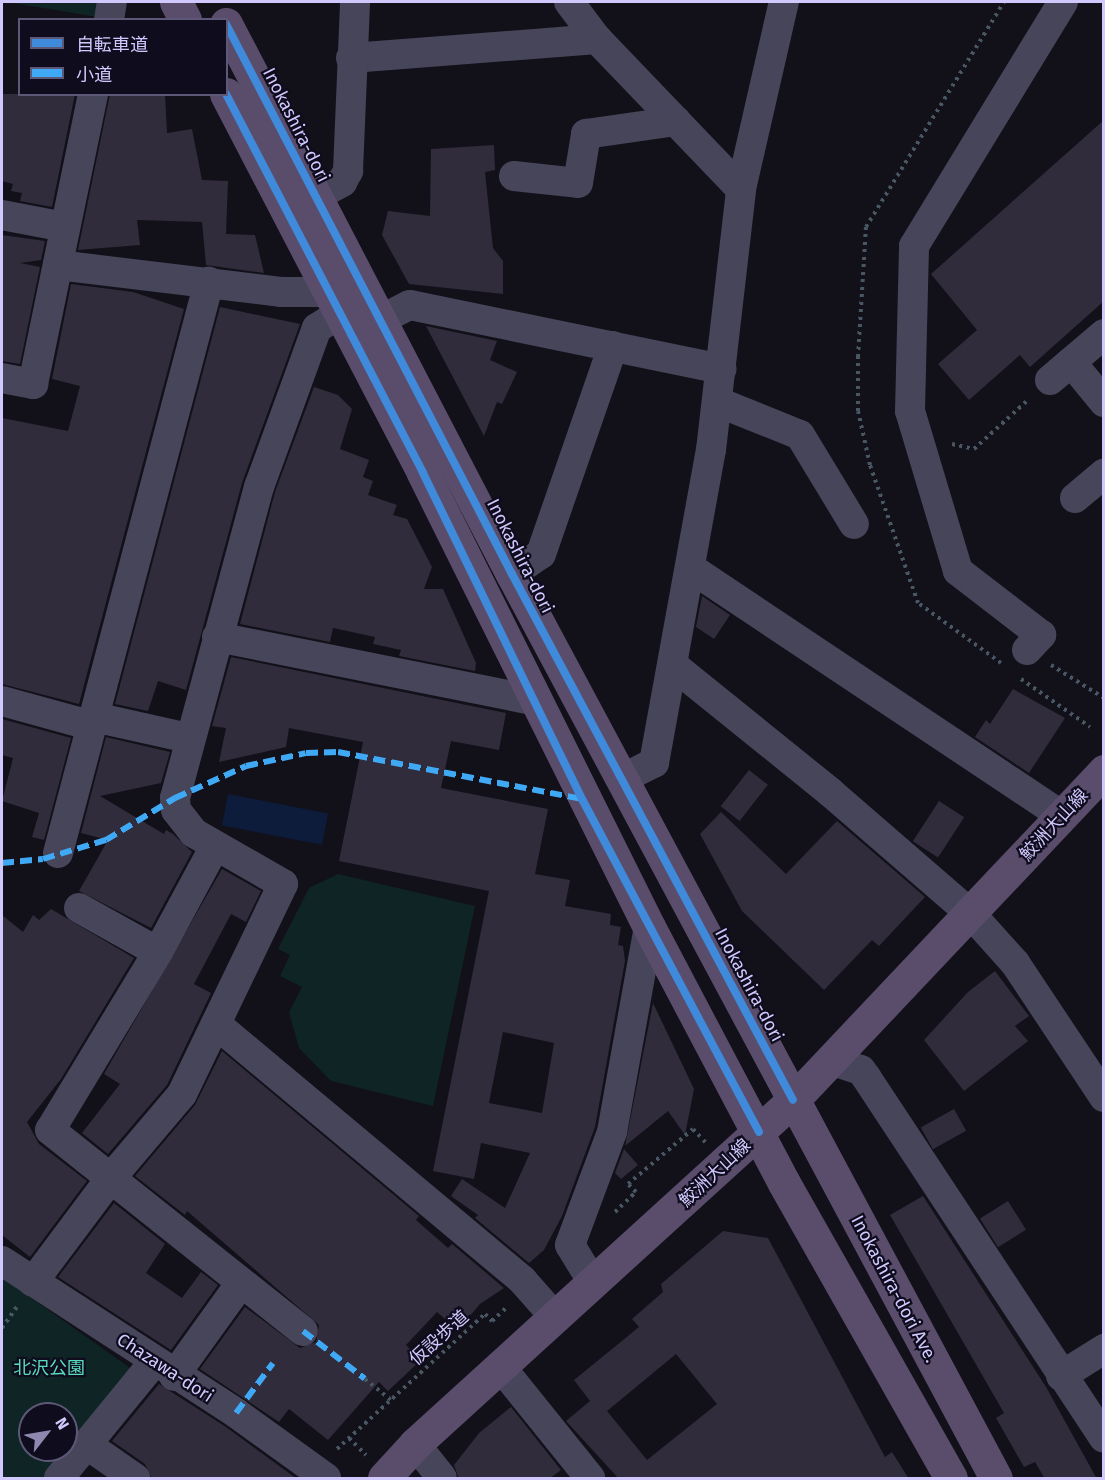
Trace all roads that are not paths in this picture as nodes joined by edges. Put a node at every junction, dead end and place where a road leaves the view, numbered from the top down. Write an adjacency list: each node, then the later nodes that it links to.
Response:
1 (112, 2): 8 (street)
2 (176, 2): 9 (main road)
3 (215, 2): 10 (main road)
4 (355, 2): 13 (street)
5 (569, 2): 12 (street)
6 (784, 2): 18 (street)
7 (1063, 2): 38 (street)
8 (109, 18)
9 (184, 18)
10 (223, 18)
11 (228, 28): 19 (main road, Inokashira-dori)
12 (597, 39): 13 (street); 16 (street)
13 (351, 58): 19 (street)
14 (93, 96): 21 (street)
15 (227, 96): 24 (main road)
16 (676, 121): 17 (street); 18 (street)
17 (513, 177)
18 (741, 189): 28 (street)
19 (316, 196): 25 (main road, Inokashira-dori)
20 (2, 215): 21 (street)
21 (65, 227): 22 (street)
22 (58, 265): 23 (street); 29 (street)
23 (209, 282): 24 (street); 42 (street)
24 (333, 303): 37 (street); 41 (main road)
25 (382, 319): 27 (street); 36 (main road, Inokashira-dori)
26 (1104, 334): 31 (street)
27 (613, 346): 28 (street); 36 (street)
28 (722, 369): 30 (street)
29 (2, 378)
30 (718, 402): 34 (street); 35 (street)
31 (1104, 402)
32 (1104, 474): 33 (street)
33 (1075, 498)
34 (854, 524)
35 (692, 569): 39 (street); 46 (street)
36 (512, 574): 45 (main road, Inokashira-dori)
37 (218, 637): 41 (street); 43 (street)
38 (1027, 650)
39 (674, 666): 45 (street); 50 (street)
40 (2, 701): 42 (street)
41 (536, 701): 51 (main road)
42 (93, 717): 43 (street); 48 (street)
43 (188, 738): 47 (street)
44 (1104, 771): 46 (main road, 鮫洲大山線)
45 (622, 779): 56 (main road, Inokashira-dori)
46 (1062, 816): 50 (main road, 鮫洲大山線)
47 (215, 846): 52 (street); 53 (street)
48 (58, 853)
49 (79, 908): 52 (street)
50 (971, 914): 54 (main road, 鮫洲大山線); 55 (street)
51 (649, 927): 57 (main road); 60 (street)
52 (158, 952): 58 (street)
53 (216, 1024): 58 (street); 63 (street)
54 (833, 1060): 56 (main road, 鮫洲大山線); 68 (street)
55 (1104, 1097)
56 (793, 1100): 57 (main road, 鮫洲大山線); 79 (main road, Inokashira-dori Ave.)
57 (759, 1132): 60 (main road, 鮫洲大山線); 78 (main road)
58 (110, 1179): 61 (street); 62 (street)
59 (2, 1261): 62 (street, Chazawa-dori)
60 (592, 1281): 63 (main road, 鮫洲大山線)
61 (240, 1284): 64 (street); 67 (street)
62 (28, 1289): 67 (street, Chazawa-dori)
63 (554, 1316): 66 (main road, 鮫洲大山線)
64 (303, 1331)
65 (1104, 1349): 68 (street)
66 (500, 1366): 71 (main road, 鮫洲大山線); 77 (street)
67 (164, 1369): 70 (street); 73 (street, Chazawa-dori)
68 (1061, 1376): 69 (street)
69 (1104, 1438)
70 (86, 1444): 74 (street); 75 (street)
71 (415, 1444): 72 (main road, 鮫洲大山線); 76 (street)
72 (376, 1468)
73 (321, 1474)
74 (59, 1479)
75 (135, 1479)
76 (442, 1479)
77 (590, 1479)
78 (951, 1479)
79 (996, 1479)

